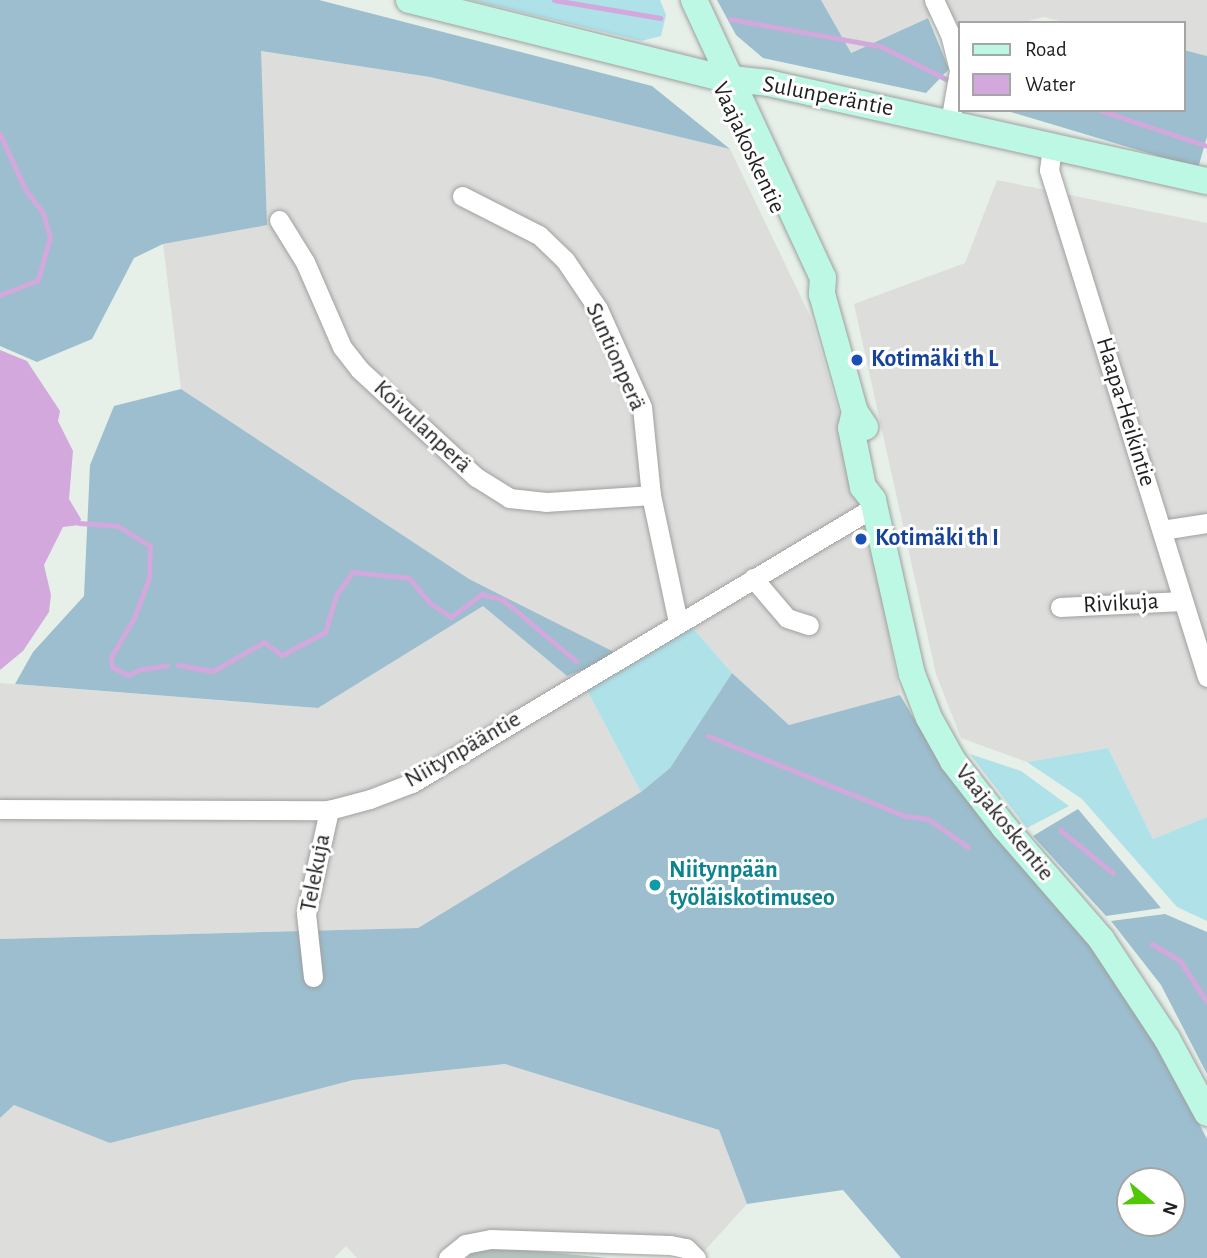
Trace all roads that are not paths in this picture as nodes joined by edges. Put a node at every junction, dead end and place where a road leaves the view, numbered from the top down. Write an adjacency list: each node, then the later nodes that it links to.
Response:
1 (409, 0): 6 (main road, Sulunperäntie)
2 (675, 0): 6 (main road, Vaajakoskentie)
3 (694, 0): 6 (main road, Vaajakoskentie)
4 (934, 0): 5 (street)
5 (958, 68)
6 (723, 77): 8 (main road, Sulunperäntie); 14 (main road, Vaajakoskentie)
7 (958, 77): 8 (street)
8 (950, 122): 9 (main road, Sulunperäntie)
9 (1052, 146): 10 (main road, Sulunperäntie); 16 (street, Haapa-Heikintie)
10 (1207, 181)
11 (462, 196): 13 (street, Suntionperä)
12 (279, 220): 13 (street, Koivulanperä)
13 (652, 495): 20 (street, Suntionperä)
14 (873, 504): 17 (street, Niitynpääntie); 26 (main road, Vaajakoskentie)
15 (1207, 523): 16 (street)
16 (1162, 530): 18 (street, Haapa-Heikintie)
17 (753, 578): 20 (street, Niitynpääntie); 21 (street)
18 (1183, 601): 19 (street, Rivikuja); 22 (street, Haapa-Heikintie)
19 (1060, 607)
20 (678, 622): 24 (street, Niitynpääntie)
21 (809, 625)
22 (1207, 677)
23 (0, 809): 24 (street, Niitynpääntie)
24 (329, 810): 25 (street, Telekuja)
25 (313, 977)
26 (1207, 1113)
27 (448, 1258): 28 (street)
28 (696, 1258)

